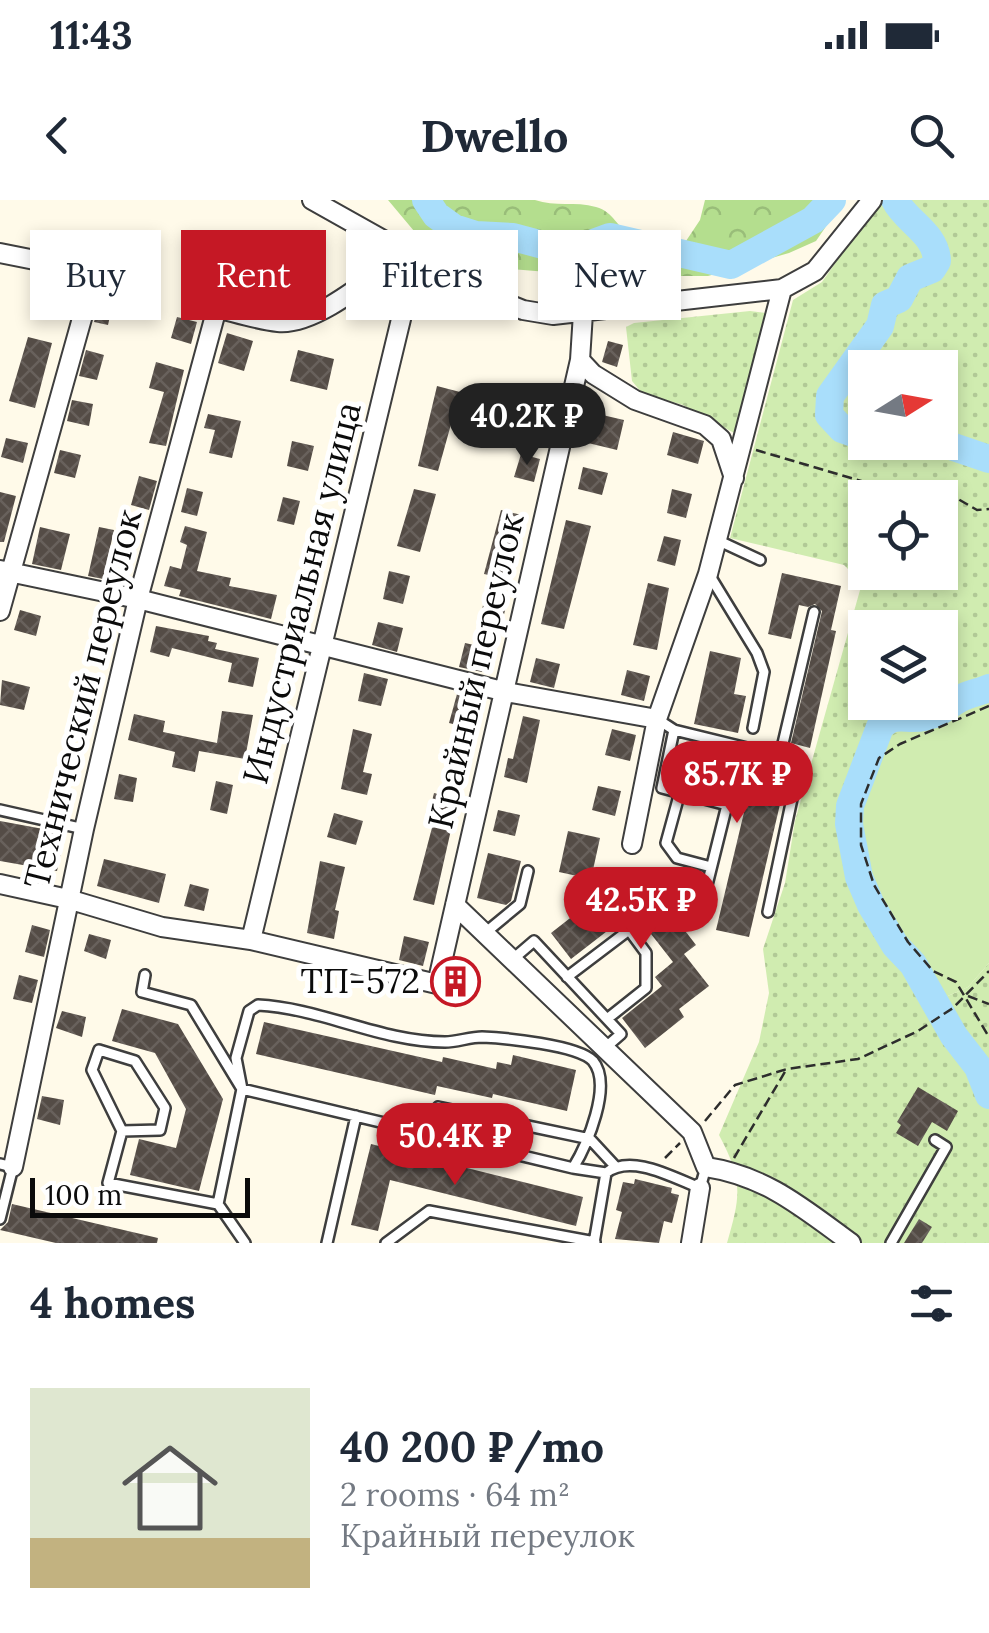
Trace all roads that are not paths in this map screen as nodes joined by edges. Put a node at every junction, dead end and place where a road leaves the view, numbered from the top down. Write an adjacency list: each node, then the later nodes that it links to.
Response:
1 (312, 200): 3 (street)
2 (870, 203): 5 (street)
3 (367, 230)
4 (0, 254): 14 (street)
5 (782, 289): 7 (street); 11 (street)
6 (346, 294): 16 (street, Технический переулок)
7 (681, 301)
8 (401, 320): 19 (street, Индустриальная улица)
9 (583, 320): 10 (street, Крайный переулок)
10 (580, 360): 11 (street); 20 (street, Крайный переулок)
11 (734, 479): 12 (street)
12 (718, 540): 13 (lane); 15 (street)
13 (760, 560)
14 (5, 571): 16 (street); 17 (street)
15 (708, 574): 21 (street); 22 (lane)
16 (138, 600): 19 (street); 27 (street, Технический переулок)
17 (0, 611)
18 (814, 612): 24 (lane)
19 (324, 648): 20 (street); 37 (street, Индустриальная улица)
20 (506, 692): 21 (street); 33 (street, Крайный переулок)
21 (657, 720): 23 (lane); 28 (street)
22 (753, 728)
23 (674, 730): 24 (lane); 25 (lane)
24 (780, 756): 35 (lane)
25 (680, 792): 29 (lane); 29 (lane)
26 (0, 810): 27 (lane)
27 (84, 829): 32 (street, Технический переулок)
28 (632, 844)
29 (711, 868): 34 (lane)
30 (528, 871): 36 (lane)
31 (0, 884): 32 (street)
32 (68, 899): 37 (street); 49 (street, Технический переулок)
33 (456, 905): 36 (street); 37 (street, Крайный переулок)
34 (701, 909)
35 (768, 912)
36 (486, 933): 38 (street)
37 (251, 940)
38 (513, 960): 40 (lane); 42 (street)
39 (146, 975): 43 (lane)
40 (567, 976): 41 (lane); 41 (lane)
41 (606, 1019): 42 (lane)
42 (606, 1047): 50 (street)
43 (242, 1089): 45 (lane); 47 (lane); 54 (lane)
44 (438, 1107): 47 (lane)
45 (356, 1116): 51 (lane); 58 (lane)
46 (122, 1130): 46 (lane); 54 (lane)
47 (590, 1140): 51 (lane); 52 (lane)
48 (935, 1140): 62 (lane)
49 (6, 1166): 55 (lane)
50 (706, 1167): 53 (lane); 61 (street)
51 (573, 1168): 52 (lane)
52 (611, 1169): 53 (lane); 56 (lane)
53 (700, 1188): 60 (street)
54 (218, 1204): 57 (lane)
55 (0, 1219)
56 (594, 1242): 59 (lane)
57 (245, 1243)
58 (327, 1243)
59 (386, 1243)
60 (690, 1243)
61 (850, 1243)
62 (891, 1243)

